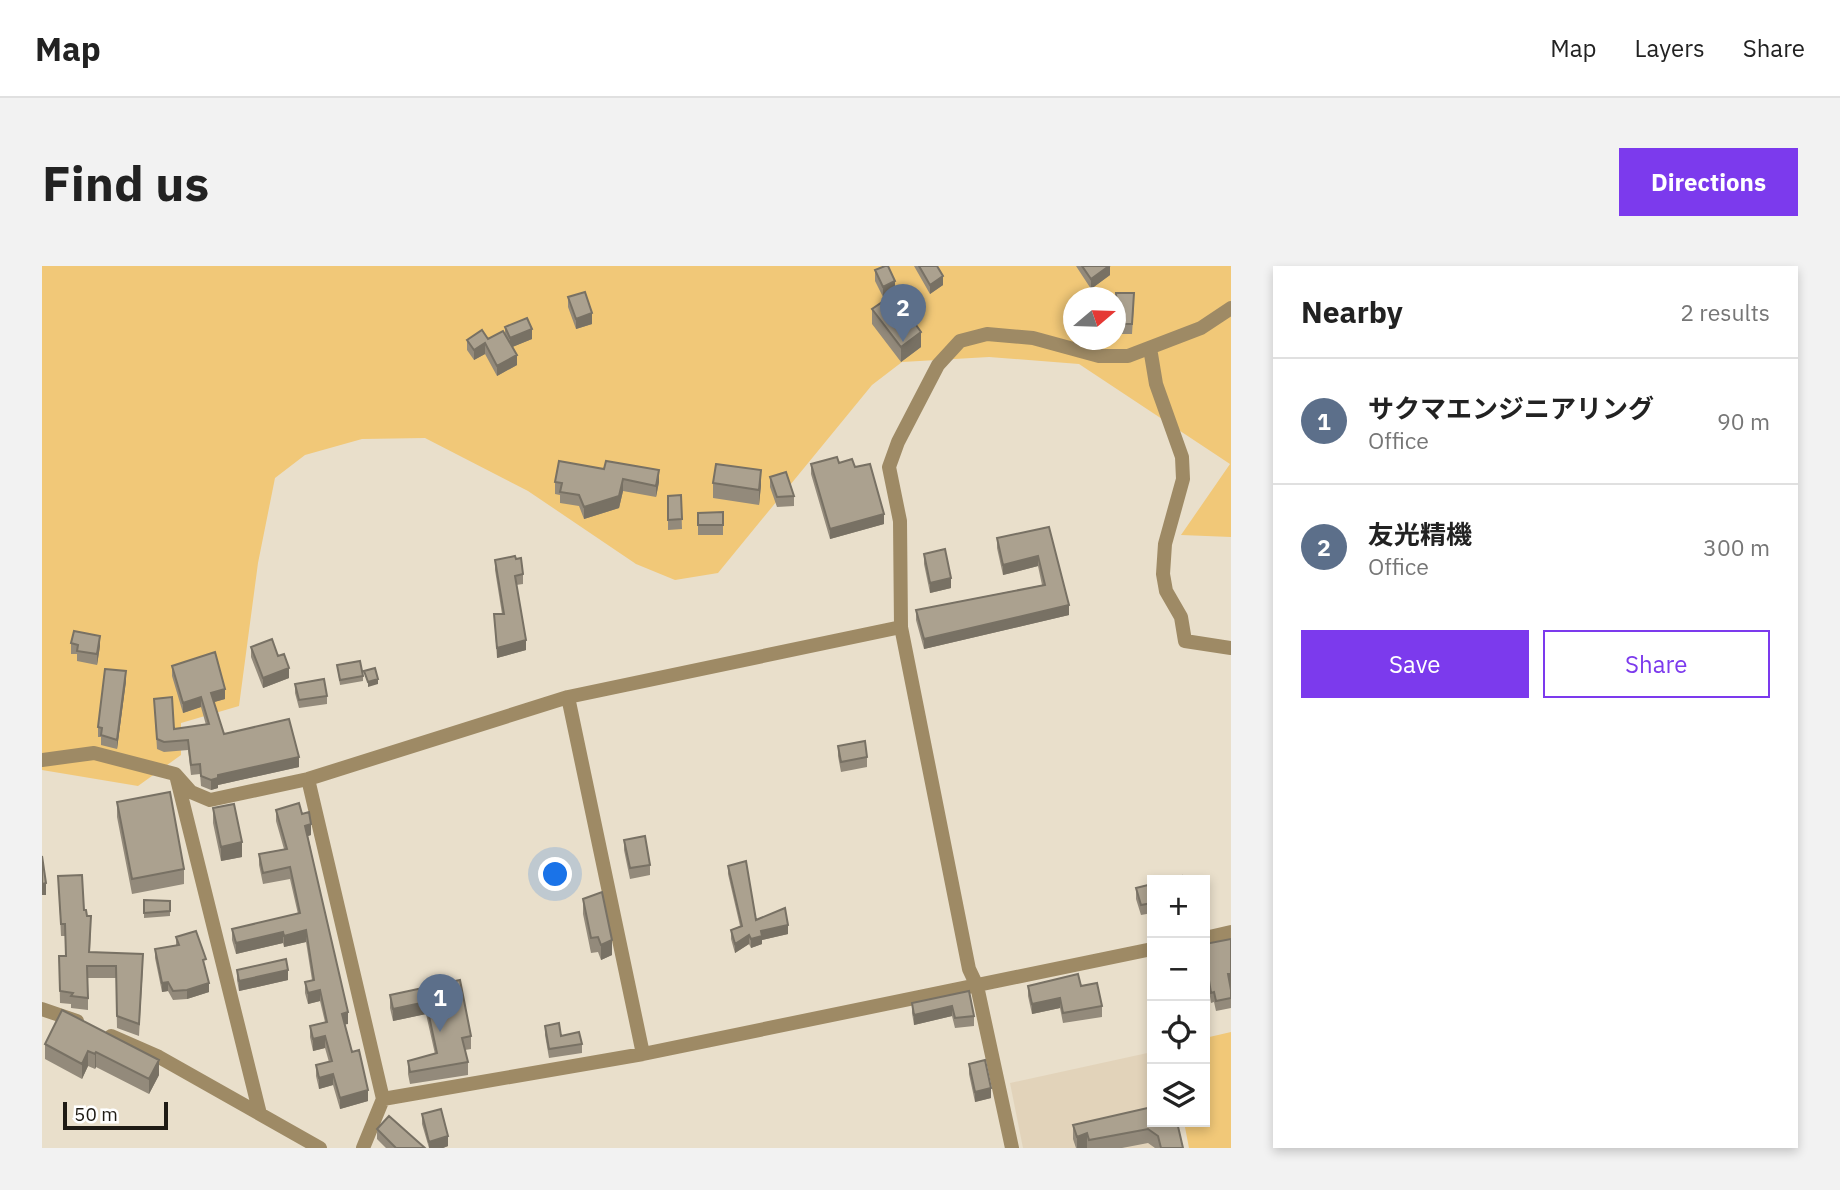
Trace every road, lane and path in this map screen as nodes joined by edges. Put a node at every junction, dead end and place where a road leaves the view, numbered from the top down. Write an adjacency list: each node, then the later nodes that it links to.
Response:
1 (1231, 308): 2 (street)
2 (1150, 348): 3 (street); 4 (street)
3 (901, 626): 5 (street); 12 (street)
4 (1231, 648)
5 (568, 697): 8 (street); 14 (street)
6 (42, 760): 7 (street)
7 (176, 774): 8 (street); 16 (street)
8 (308, 779): 15 (street)
9 (1231, 932): 10 (street)
10 (1210, 937)
11 (1147, 950): 12 (street)
12 (977, 986): 14 (street); 19 (street)
13 (42, 1009): 16 (street)
14 (643, 1054): 15 (street)
15 (383, 1099): 18 (street)
16 (260, 1114): 17 (street)
17 (320, 1148)
18 (363, 1148)
19 (1012, 1148)

